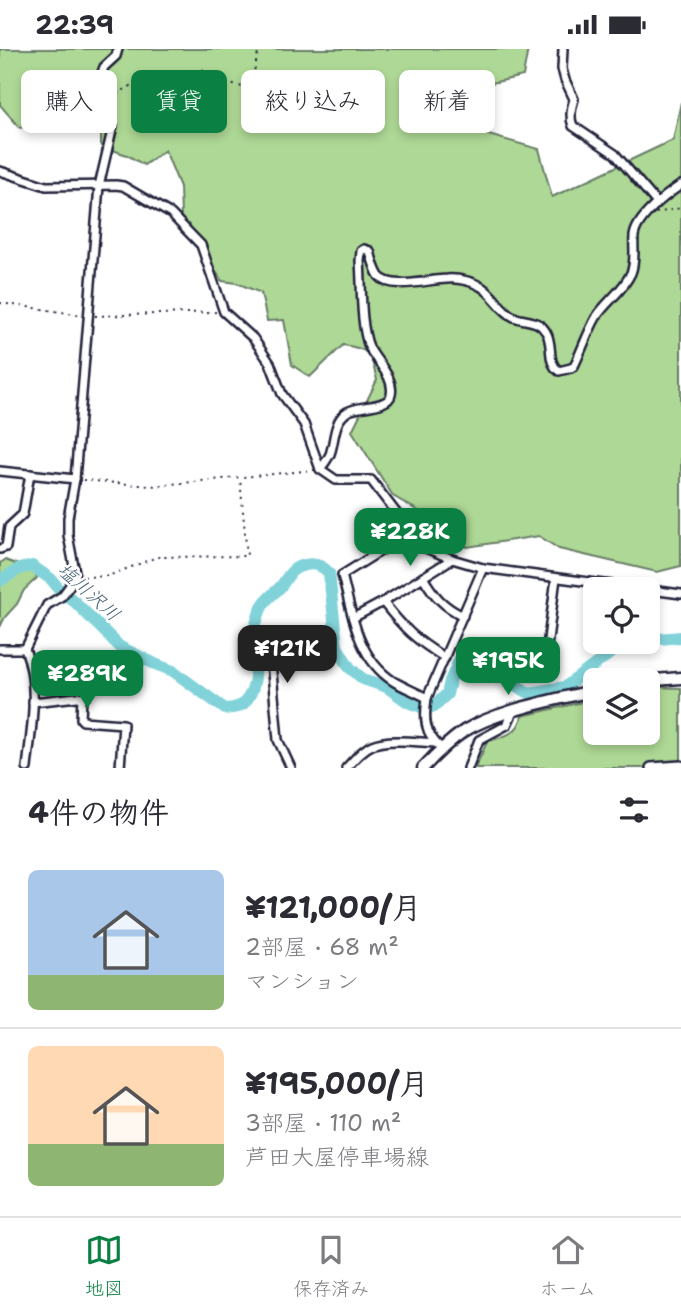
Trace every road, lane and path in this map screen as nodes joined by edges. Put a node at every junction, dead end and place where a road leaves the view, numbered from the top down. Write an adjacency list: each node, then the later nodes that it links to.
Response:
1 (118, 49): 4 (street)
2 (259, 49): 5 (path)
3 (563, 49): 10 (street)
4 (103, 70)
5 (117, 93)
6 (111, 133): 9 (street)
7 (0, 171): 9 (street)
8 (681, 185): 10 (street)
9 (99, 186): 14 (street); 15 (street)
10 (656, 202): 12 (street)
11 (681, 208): 12 (path)
12 (648, 214): 16 (street)
13 (0, 303): 15 (path)
14 (224, 312): 15 (path); 16 (street)
15 (89, 316): 20 (street)
16 (320, 469): 19 (path); 21 (street)
17 (0, 471): 18 (street)
18 (30, 474): 20 (street); 22 (street)
19 (240, 478): 20 (path); 25 (path)
20 (75, 479): 25 (street)
21 (408, 534): 23 (street); 31 (street)
22 (0, 549)
23 (452, 559): 24 (street); 26 (street)
24 (483, 568): 27 (street); 30 (street)
25 (76, 577): 35 (street)
26 (423, 577): 29 (street); 30 (street)
27 (556, 578): 28 (street); 33 (street)
28 (681, 594)
29 (383, 602): 31 (street); 36 (street)
30 (463, 616): 36 (street)
31 (353, 618): 42 (street)
32 (249, 643): 49 (street)
33 (547, 647)
34 (0, 649): 35 (street)
35 (25, 649): 43 (street)
36 (445, 658): 42 (street)
37 (92, 662): 41 (street)
38 (681, 678): 39 (main road)
39 (660, 680)
40 (583, 693): 44 (main road)
41 (82, 697): 43 (street); 48 (street)
42 (427, 698): 45 (street)
43 (33, 702): 47 (street)
44 (513, 712): 45 (main road); 52 (street)
45 (438, 745): 50 (street); 51 (main road)
46 (681, 767): 53 (street)
47 (27, 768)
48 (120, 768)
49 (291, 768)
50 (346, 768)
51 (423, 768)
52 (468, 768)
53 (651, 768)

